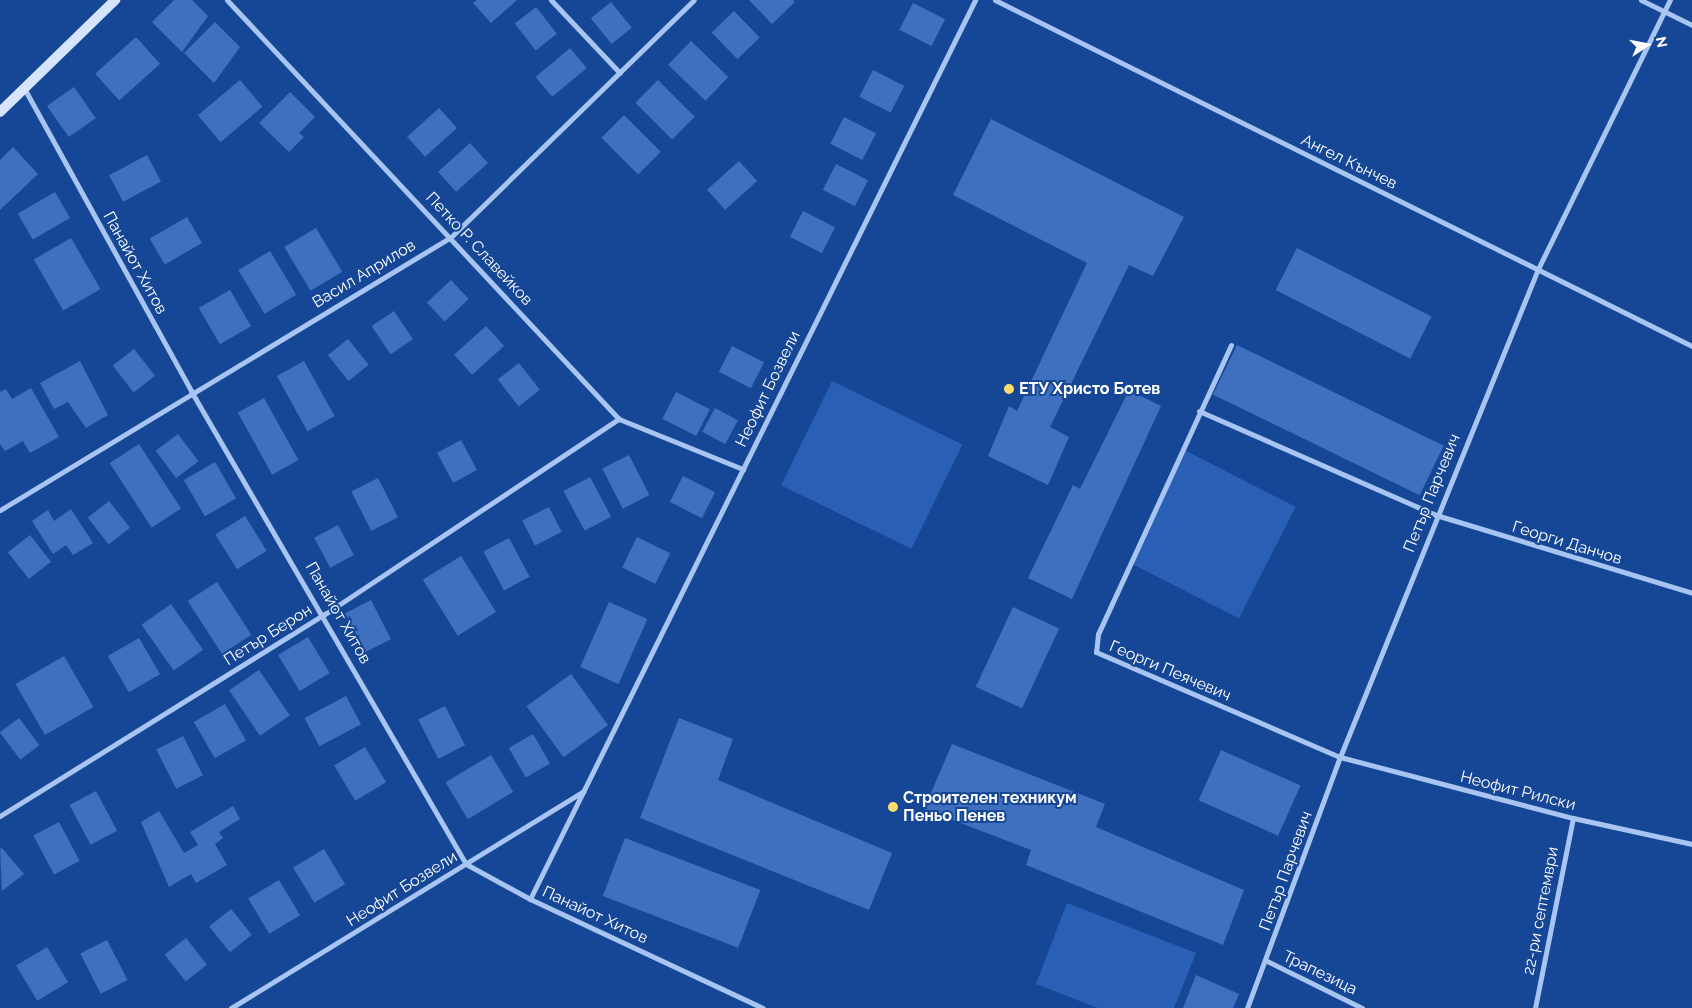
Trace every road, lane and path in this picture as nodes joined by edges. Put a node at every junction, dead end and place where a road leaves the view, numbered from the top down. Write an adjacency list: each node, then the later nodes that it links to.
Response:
1 (115, 0): 12 (main road)
2 (227, 0): 14 (street, Петко Р. Славейков)
3 (551, 0): 11 (street)
4 (694, 0): 11 (street, Васил Априлов)
5 (975, 0): 21 (street, Неофит Бозвели)
6 (995, 0): 15 (street, Ангел Кънчев)
7 (1641, 0): 9 (street)
8 (1670, 0): 9 (street, Петър Парчевич)
9 (1665, 12): 10 (street); 15 (street, Петър Парчевич)
10 (1692, 25)
11 (620, 73): 14 (street, Васил Априлов)
12 (24, 88): 13 (main road); 18 (street, Панайот Хитов)
13 (0, 112)
14 (451, 237): 18 (street, Васил Априлов); 20 (street, Петко Р. Славейков)
15 (1538, 269): 17 (street, Ангел Кънчев); 23 (street, Петър Парчевич)
16 (1231, 346): 19 (street, Георги Пеячевич)
17 (1692, 346)
18 (191, 391): 22 (street, Васил Априлов); 25 (street, Панайот Хитов)
19 (1199, 411): 23 (street); 26 (street, Георги Пеячевич)
20 (619, 419): 21 (street, Петко Р. Славейков); 25 (street, Петър Берон)
21 (743, 469): 27 (street, Неофит Бозвели)
22 (0, 510)
23 (1436, 515): 24 (street, Георги Данчов); 26 (street, Петър Парчевич)
24 (1692, 593)
25 (325, 614): 28 (street, Петър Берон); 31 (street, Панайот Хитов)
26 (1340, 758): 29 (street, Неофит Рилски); 33 (street, Петър Парчевич)
27 (586, 790): 31 (street, Неофит Бозвели); 32 (street, Неофит Бозвели)
28 (0, 816)
29 (1573, 818): 30 (street, Неофит Рилски); 38 (street, 22-ри септември)
30 (1692, 844)
31 (466, 864): 32 (street, Панайот Хитов); 34 (street, Неофит Бозвели)
32 (530, 899): 35 (street, Панайот Хитов)
33 (1267, 960): 36 (street, Петър Парчевич); 37 (street, Трапезица)
34 (231, 1008)
35 (763, 1008)
36 (1247, 1008)
37 (1362, 1008)
38 (1535, 1008)

